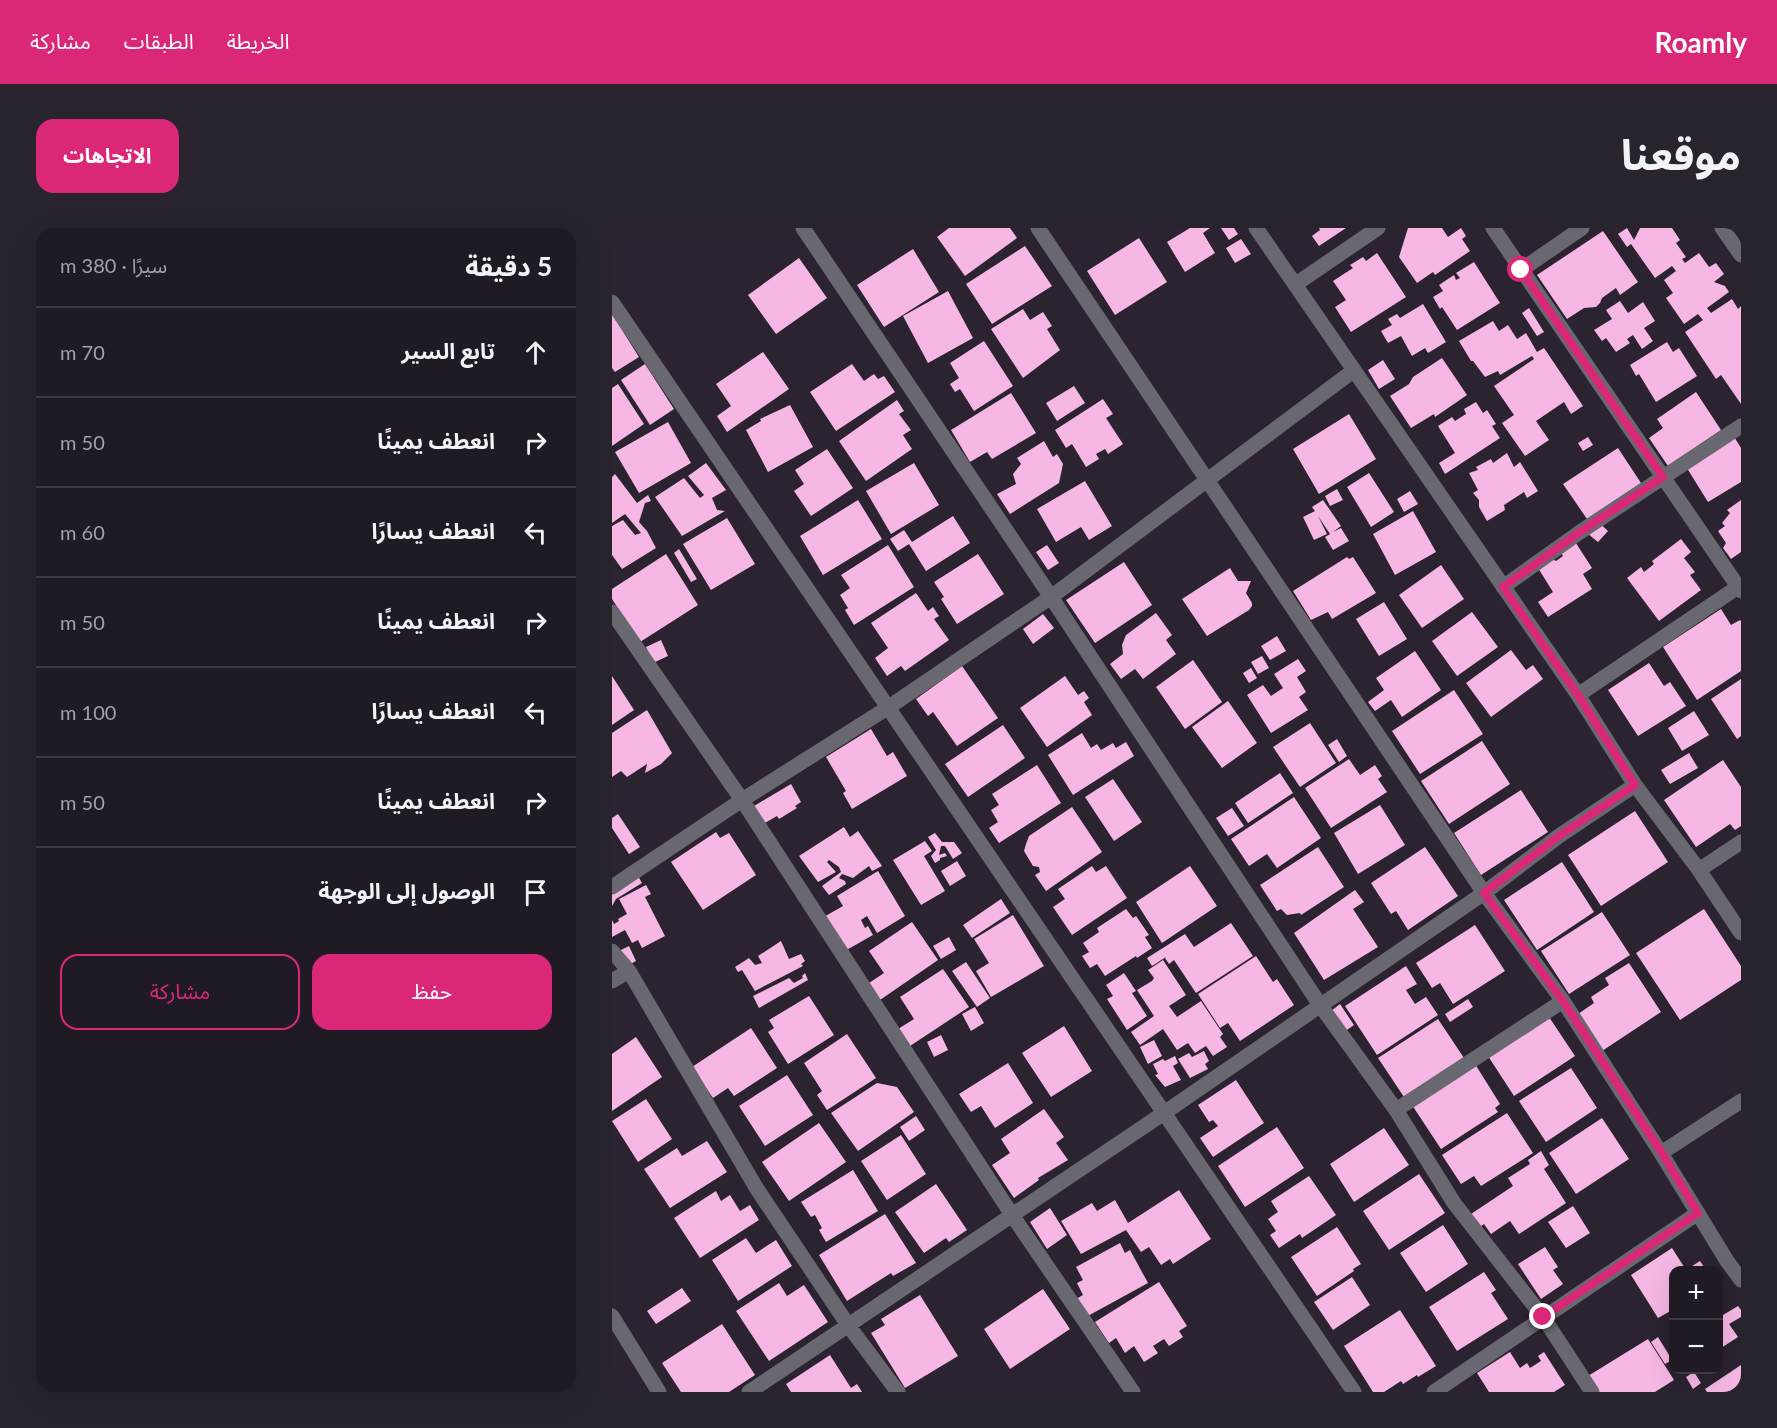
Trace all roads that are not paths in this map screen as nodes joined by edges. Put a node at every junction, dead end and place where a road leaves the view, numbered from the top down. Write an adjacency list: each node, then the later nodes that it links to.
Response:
1 (803, 228): 18 (street)
2 (1038, 228): 15 (street)
3 (1256, 228): 10 (street)
4 (1378, 228): 10 (street)
5 (1493, 228): 9 (street)
6 (1582, 228): 9 (street)
7 (1722, 228): 8 (street)
8 (1741, 255)
9 (1521, 270): 14 (street)
10 (1296, 285): 12 (street)
11 (612, 302): 21 (street)
12 (1353, 371): 15 (street); 16 (street)
13 (1741, 426): 14 (street)
14 (1663, 477): 16 (street); 17 (street)
15 (1209, 481): 18 (street); 27 (street)
16 (1503, 587): 20 (street)
17 (1740, 589): 20 (street)
18 (1051, 597): 21 (street); 33 (street)
19 (612, 612): 23 (street)
20 (1578, 695): 22 (street)
21 (889, 707): 23 (street); 36 (street)
22 (1635, 785): 25 (street); 27 (street)
23 (742, 800): 26 (street); 39 (street)
24 (1741, 842): 25 (street)
25 (1699, 870): 28 (street)
26 (612, 887)
27 (1484, 893): 32 (street); 33 (street)
28 (1741, 933)
29 (612, 951): 30 (street)
30 (629, 971): 31 (street); 43 (street)
31 (612, 981)
32 (1563, 1001): 35 (street); 37 (street)
33 (1320, 1005): 35 (street); 36 (street)
34 (1741, 1101): 37 (street)
35 (1396, 1110): 42 (street)
36 (1164, 1113): 39 (street); 48 (street)
37 (1662, 1153): 38 (street)
38 (1698, 1213): 40 (street); 42 (street)
39 (1012, 1215): 43 (street); 47 (street)
40 (1741, 1280)
41 (612, 1316): 44 (street)
42 (1543, 1317): 49 (street); 50 (street)
43 (848, 1325): 45 (street); 46 (street)
44 (659, 1392)
45 (749, 1392)
46 (898, 1392)
47 (1133, 1392)
48 (1353, 1392)
49 (1434, 1392)
50 (1592, 1392)

